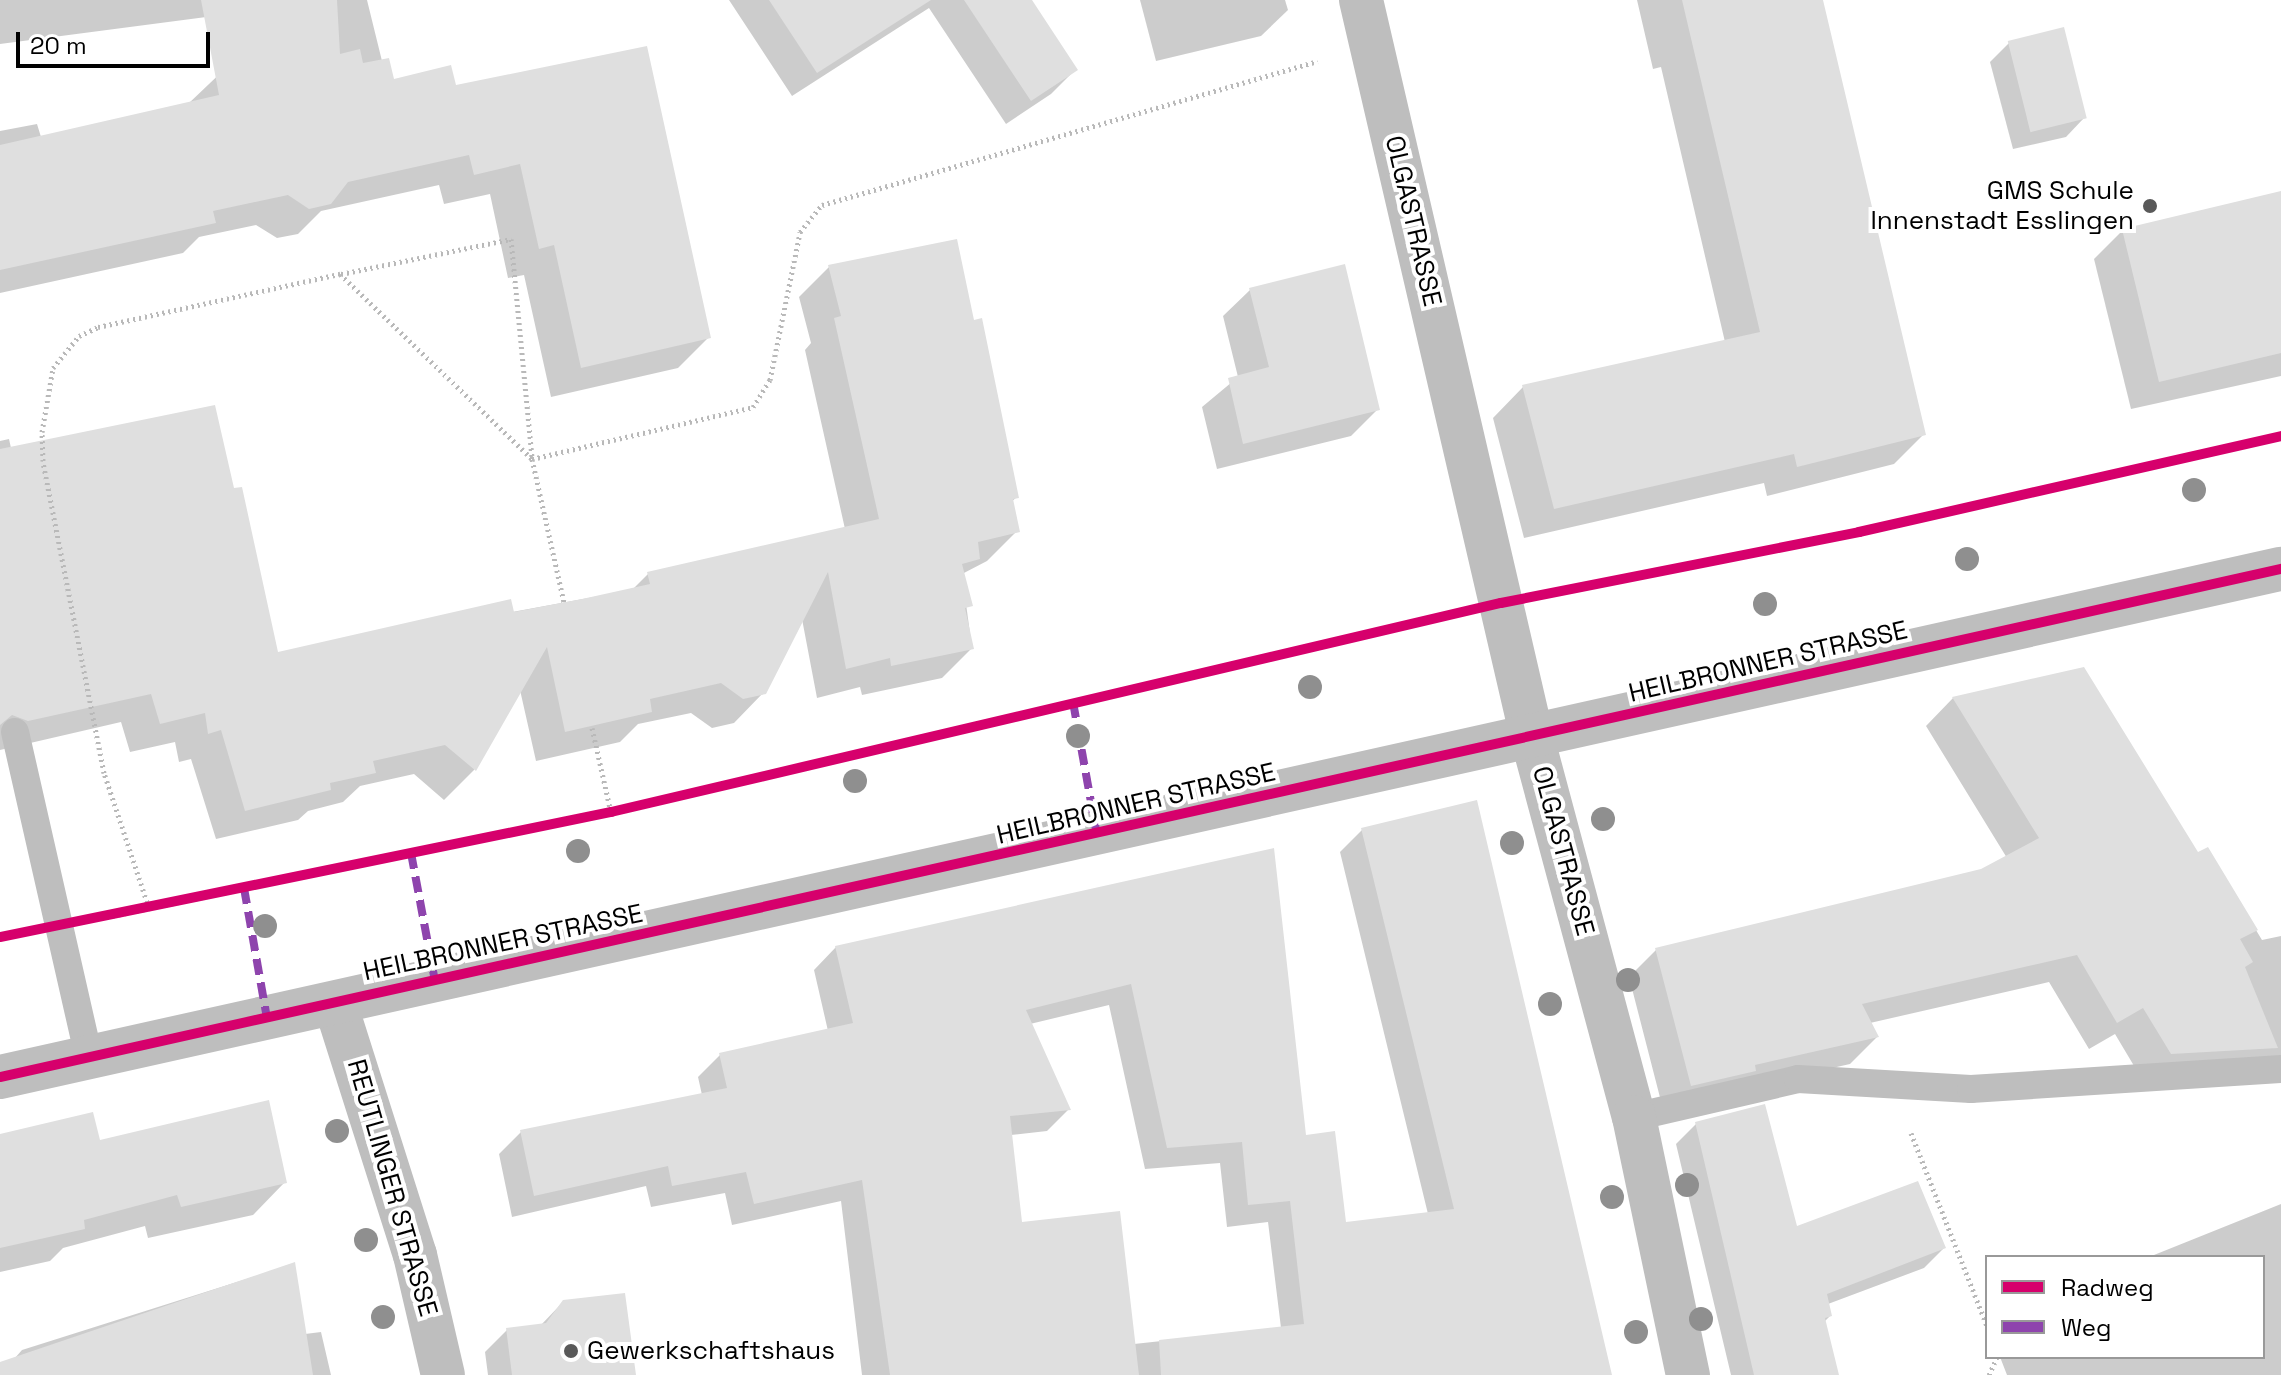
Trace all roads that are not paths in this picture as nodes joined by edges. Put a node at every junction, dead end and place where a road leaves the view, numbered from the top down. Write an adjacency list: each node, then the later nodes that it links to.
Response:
1 (1361, 0): 4 (street, OLGASTRASSE)
2 (2281, 569): 4 (street, HEILBRONNER STRASSE)
3 (15, 732): 6 (lane)
4 (1532, 737): 5 (street, HEILBRONNER STRASSE); 9 (street, OLGASTRASSE)
5 (335, 1003): 6 (street, HEILBRONNER STRASSE); 10 (street, REUTLINGER STRASSE)
6 (89, 1058): 8 (street, HEILBRONNER STRASSE)
7 (2281, 1069): 9 (lane)
8 (0, 1076)
9 (1634, 1117): 11 (street, OLGASTRASSE)
10 (443, 1375)
11 (1688, 1375)

